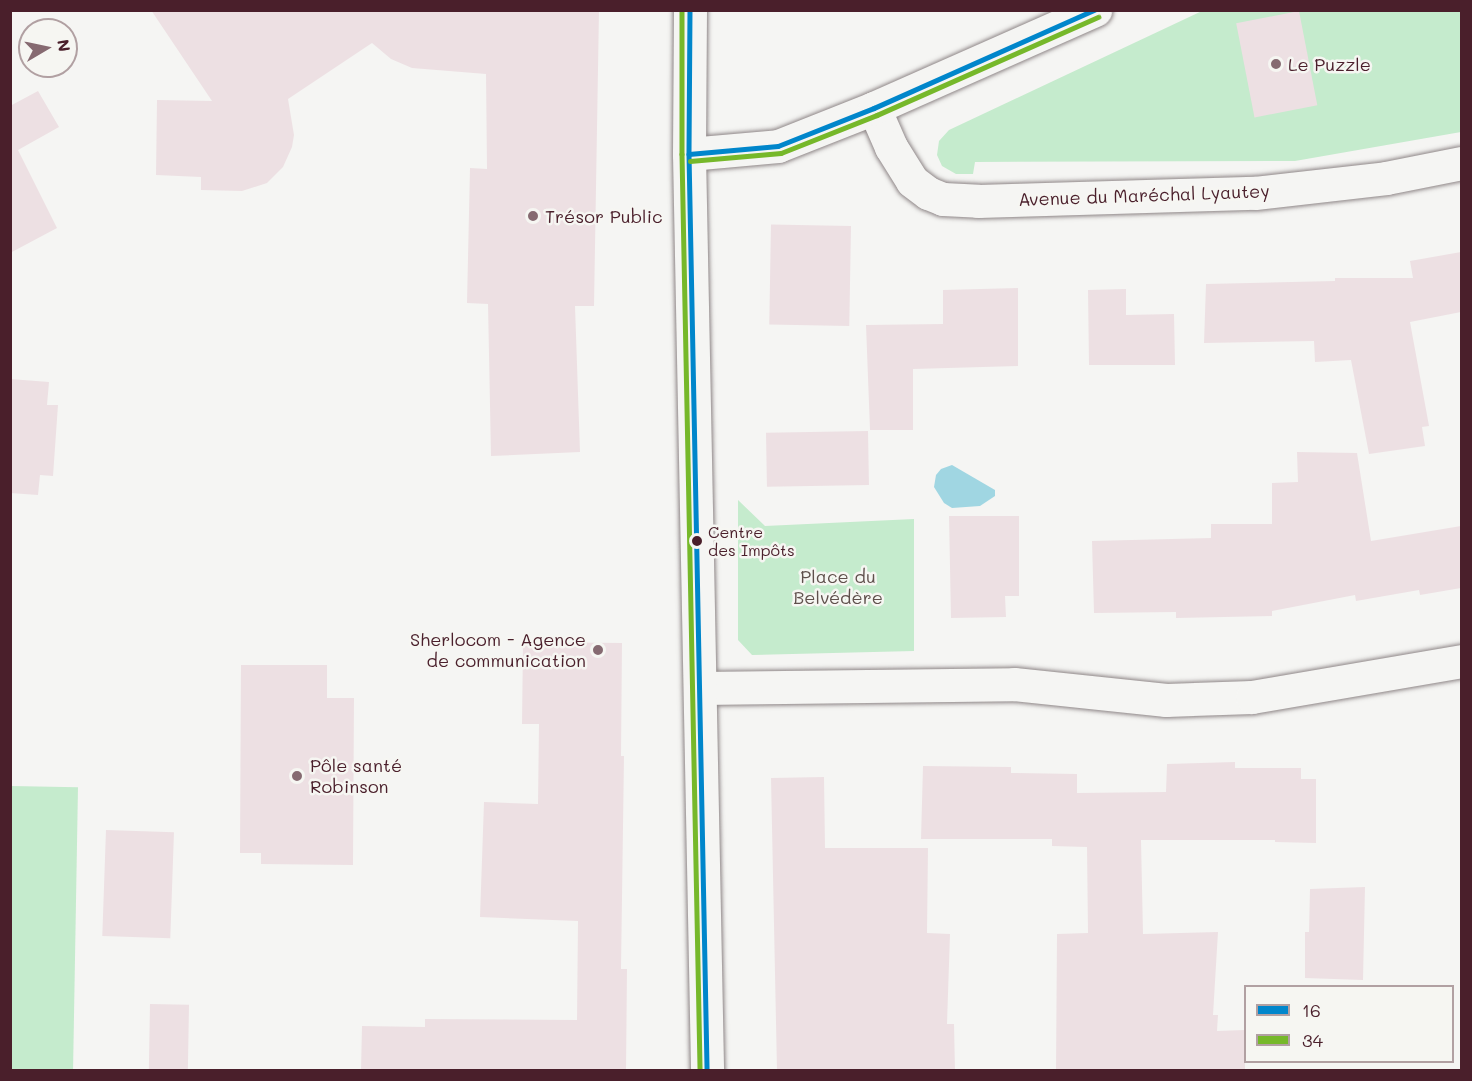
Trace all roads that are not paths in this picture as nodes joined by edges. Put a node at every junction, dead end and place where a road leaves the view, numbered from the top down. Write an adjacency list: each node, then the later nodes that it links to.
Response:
1 (690, 10): 4 (street)
2 (1095, 10): 3 (street)
3 (874, 108): 4 (street); 5 (street, Avenue du Maréchal Lyautey)
4 (689, 154): 7 (street)
5 (1461, 163)
6 (1461, 662): 7 (street)
7 (700, 688): 8 (street)
8 (707, 1071)

